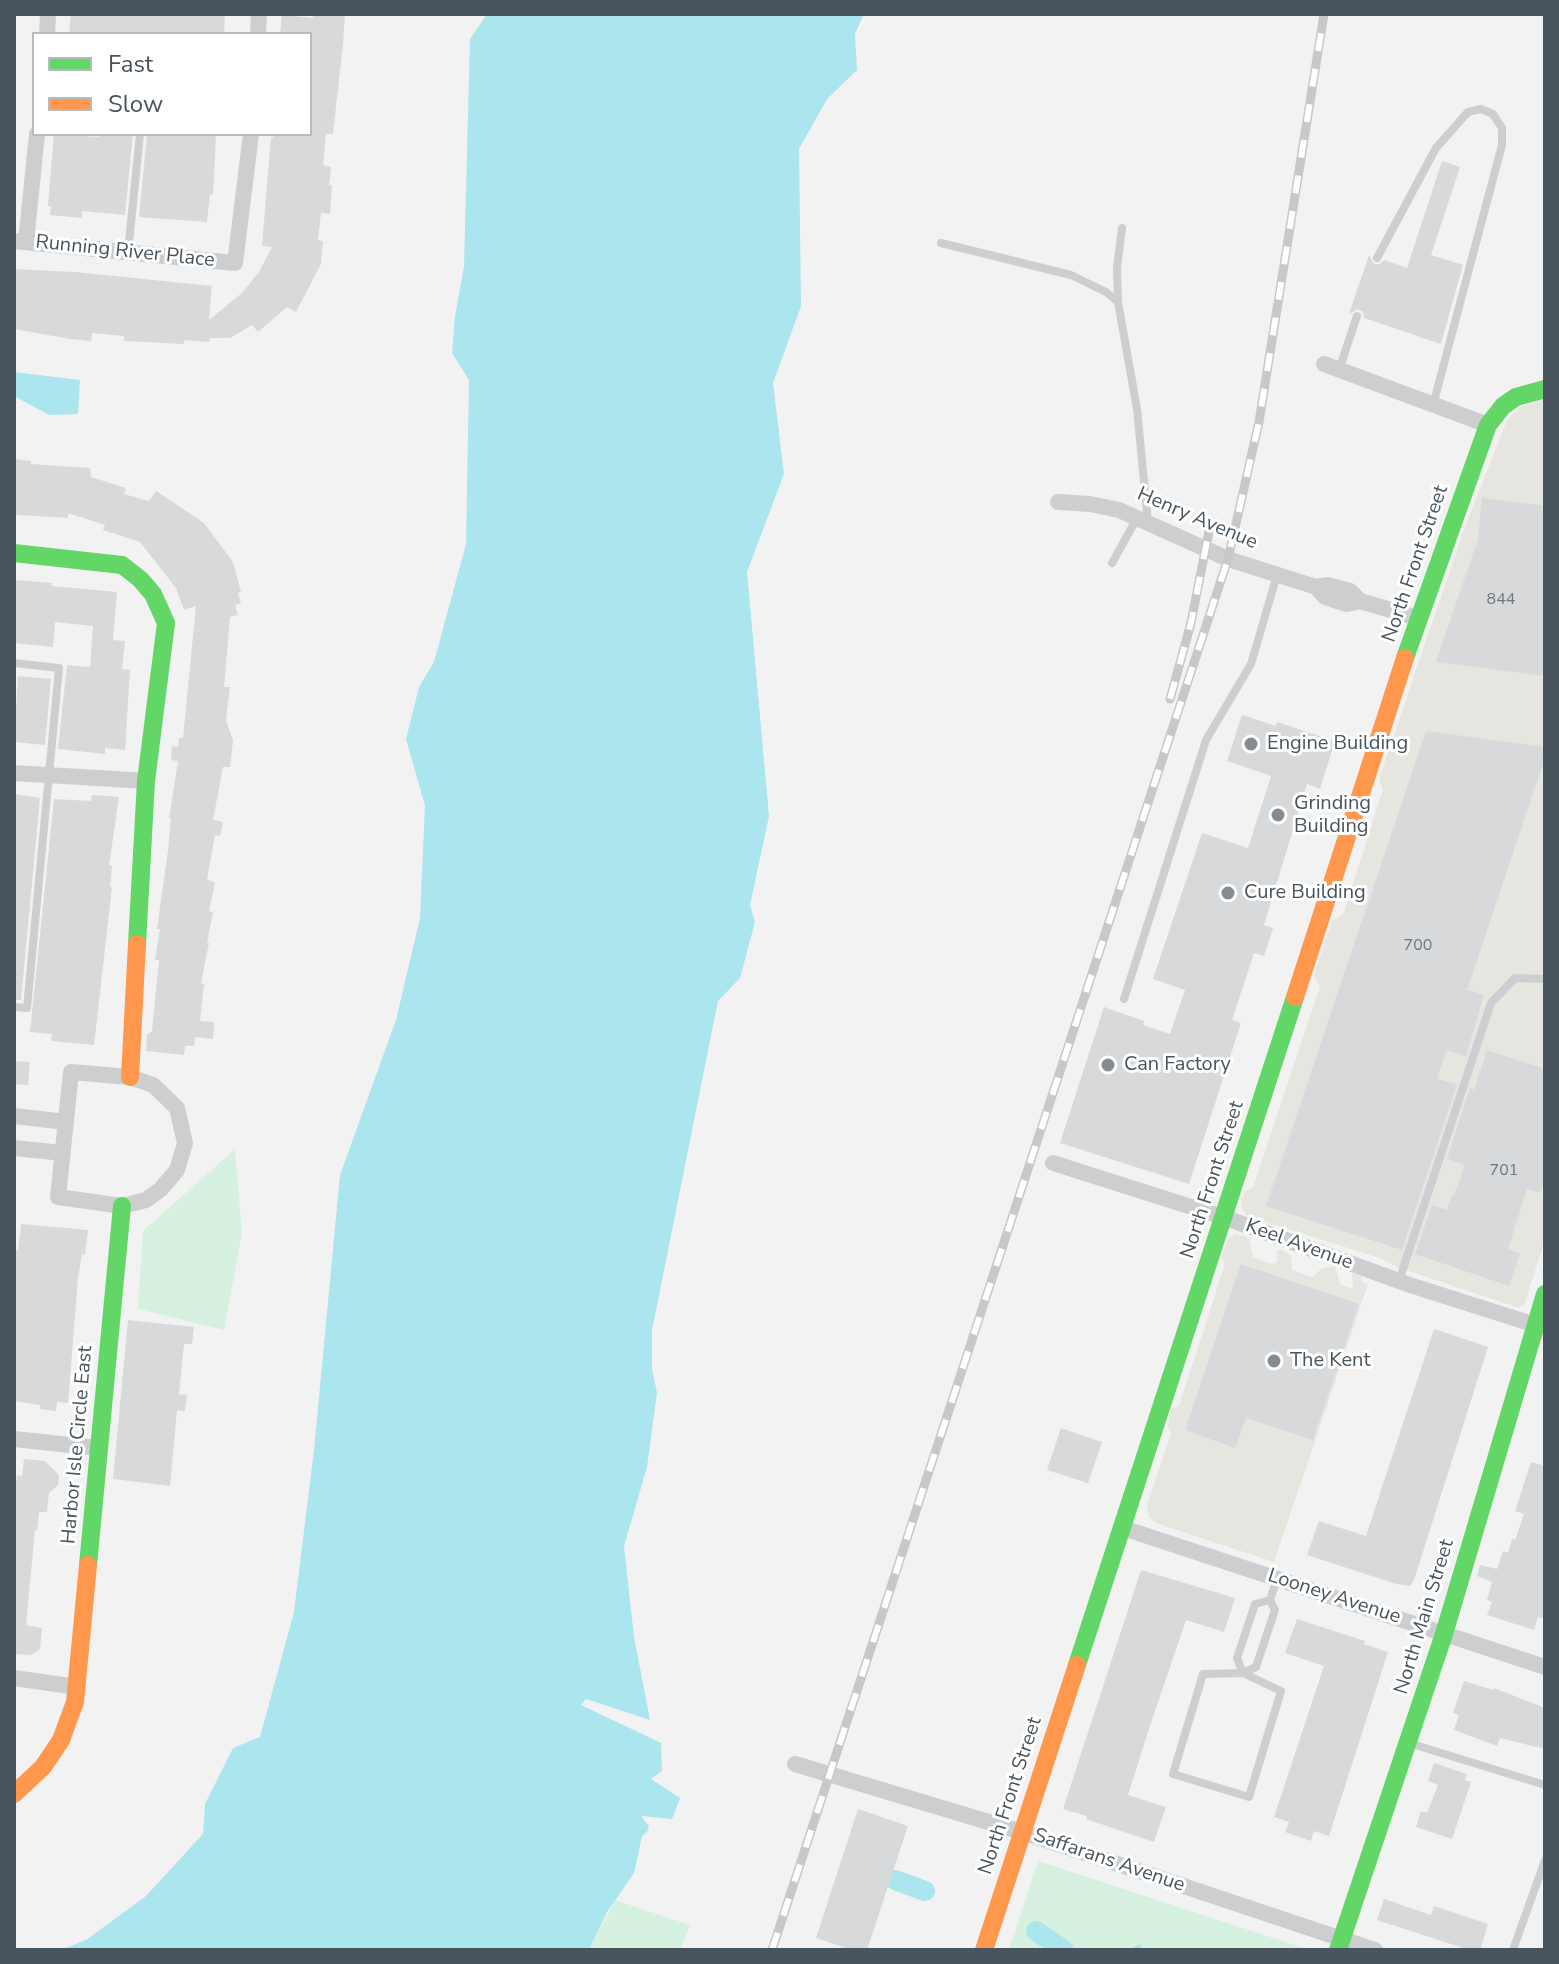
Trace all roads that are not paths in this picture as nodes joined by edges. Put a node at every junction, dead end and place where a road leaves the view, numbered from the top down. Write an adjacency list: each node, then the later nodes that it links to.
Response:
1 (37, 136): 5 (street)
2 (140, 136): 7 (lane)
3 (251, 136): 7 (street, Running River Place)
4 (1122, 228): 9 (lane)
5 (20, 241): 7 (street, Running River Place)
6 (941, 243): 9 (lane)
7 (128, 252)
8 (1377, 258): 13 (lane)
9 (1118, 302): 16 (lane)
10 (1357, 316): 11 (lane)
11 (1332, 367): 13 (street)
12 (1545, 389): 14 (street)
13 (1433, 406): 14 (street)
14 (1488, 425): 20 (street, North Front Street)
15 (1058, 502): 16 (street, Henry Avenue)
16 (1142, 519): 18 (lane); 19 (street, Henry Avenue)
17 (14, 553): 24 (street)
18 (1112, 563)
19 (1277, 574): 20 (street, Henry Avenue); 26 (lane)
20 (1418, 618): 35 (street, North Front Street)
21 (14, 663): 23 (lane)
22 (14, 773): 23 (street)
23 (49, 777): 24 (street); 27 (lane)
24 (146, 781): 28 (street)
25 (1545, 979): 36 (lane)
26 (1124, 999)
27 (14, 1007)
28 (130, 1077): 30 (street); 34 (street)
29 (14, 1116): 30 (street)
30 (66, 1122): 32 (street)
31 (14, 1148): 32 (street)
32 (63, 1153): 34 (street)
33 (1053, 1163): 35 (street, Keel Avenue)
34 (122, 1206): 40 (street, Harbor Isle Circle East)
35 (1223, 1217): 36 (street, Keel Avenue); 41 (street, North Front Street)
36 (1399, 1281): 38 (street, Keel Avenue)
37 (1545, 1294): 38 (street, North Main Street)
38 (1540, 1326): 44 (street, North Main Street)
39 (14, 1439): 40 (street)
40 (99, 1448): 48 (street, Harbor Isle Circle East)
41 (1123, 1528): 42 (street, Looney Avenue); 53 (street, North Front Street)
42 (1278, 1579): 43 (lane); 44 (street, Looney Avenue)
43 (1270, 1600): 46 (lane); 46 (lane)
44 (1444, 1634): 45 (street, Looney Avenue); 49 (street, North Main Street)
45 (1545, 1667)
46 (1243, 1673): 46 (lane)
47 (14, 1678): 48 (street)
48 (77, 1687): 52 (street, Harbor Isle Circle East)
49 (1408, 1743): 51 (lane); 55 (street, North Main Street)
50 (795, 1764): 53 (street, Saffarans Avenue)
51 (1545, 1785)
52 (14, 1794)
53 (1022, 1832): 55 (street, Saffarans Avenue); 56 (street, North Front Street)
54 (1545, 1860): 58 (lane)
55 (1340, 1945): 57 (street, Saffarans Avenue)
56 (984, 1950)
57 (1375, 1950)
58 (1513, 1950)

